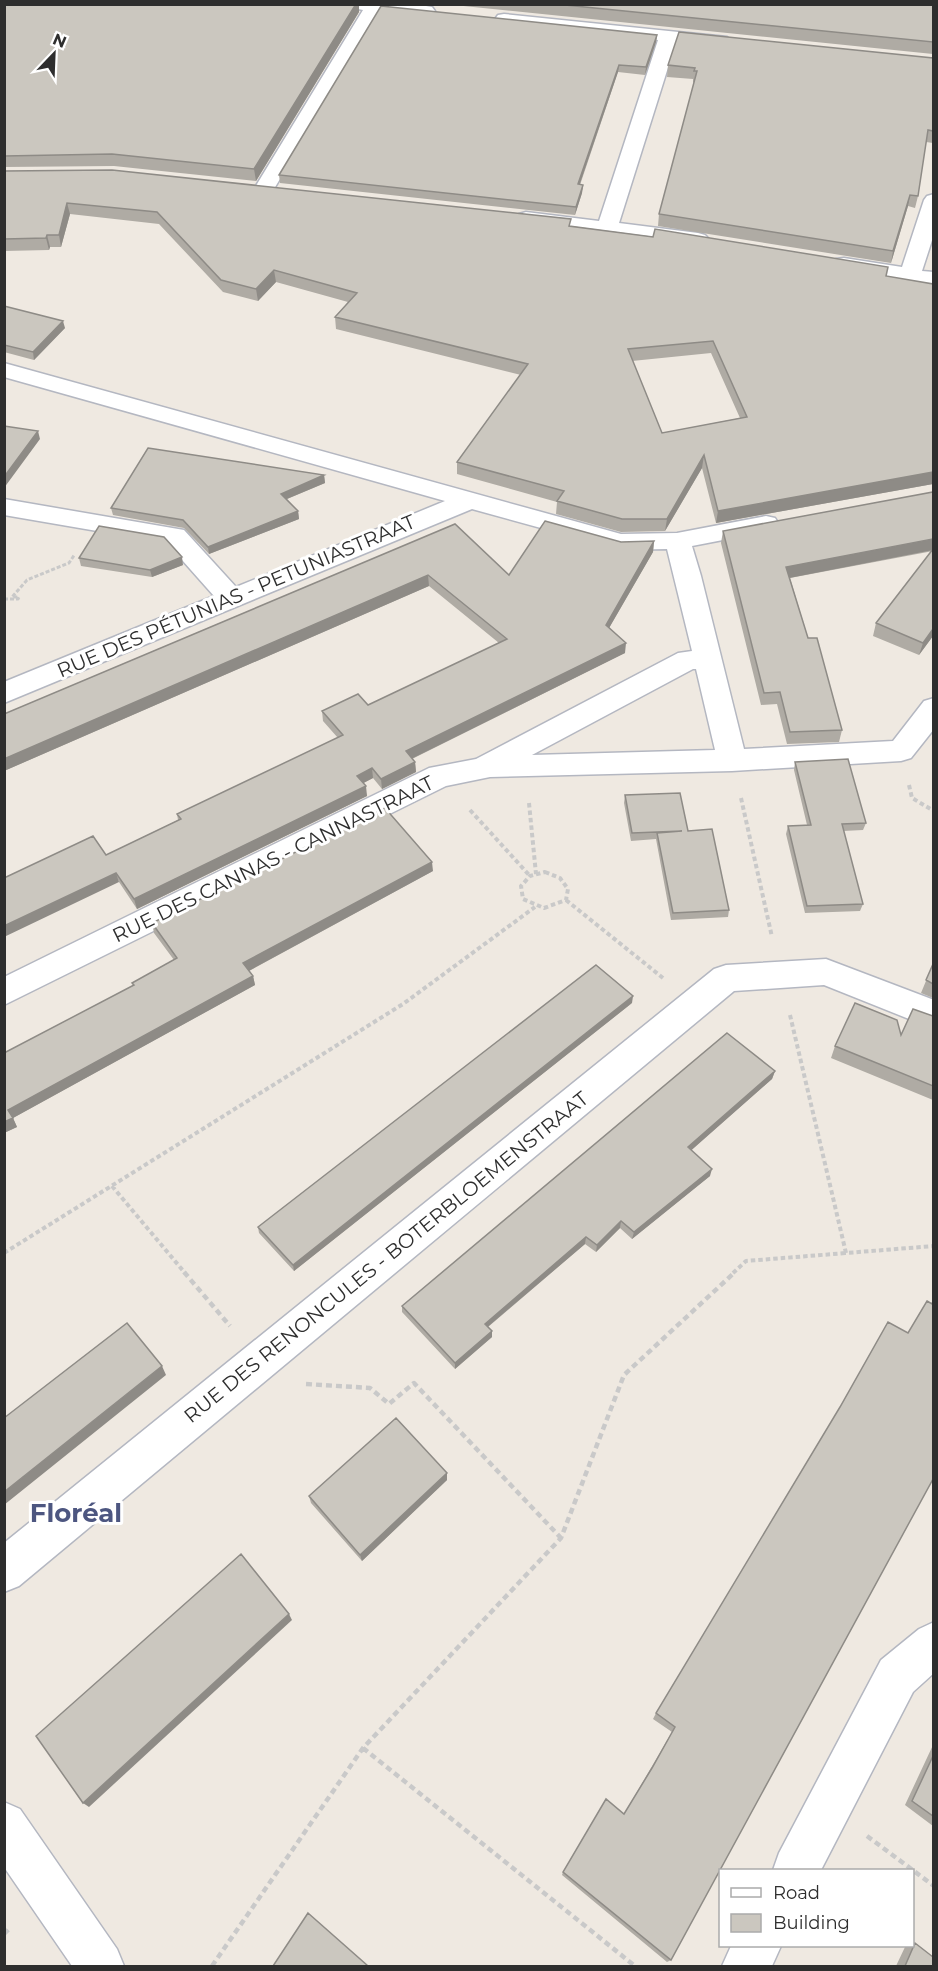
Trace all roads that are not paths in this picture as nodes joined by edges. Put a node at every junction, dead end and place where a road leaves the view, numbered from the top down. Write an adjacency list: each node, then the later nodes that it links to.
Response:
1 (366, 5): 2 (street); 7 (street)
2 (444, 13)
3 (491, 18): 4 (street)
4 (669, 35): 5 (street); 11 (street)
5 (740, 42)
6 (241, 187): 7 (street)
7 (264, 189): 8 (street)
8 (286, 192)
9 (933, 200): 14 (street)
10 (504, 216): 11 (street)
11 (607, 227): 12 (street)
12 (712, 241)
13 (824, 260): 14 (street)
14 (910, 275): 15 (street)
15 (933, 279)
16 (4, 369): 17 (street)
17 (468, 501): 20 (street); 21 (street, RUE DES PÉTUNIAS - PETUNIASTRAAT)
18 (4, 507): 21 (street)
19 (791, 519): 20 (street)
20 (677, 541): 22 (street)
21 (231, 598): 23 (street, RUE DES PÉTUNIAS - PETUNIASTRAAT)
22 (707, 660): 25 (street); 26 (street, RUE DES CANNAS - CANNASTRAAT)
23 (4, 693)
24 (933, 708): 25 (street)
25 (732, 760): 26 (street)
26 (483, 768): 27 (street, RUE DES CANNAS - CANNASTRAAT)
27 (4, 992)
28 (933, 1015): 29 (street, RUE DES RENONCULES - BOTERBLOEMENSTRAAT)
29 (4, 1571)
30 (933, 1644): 32 (street)
31 (4, 1825): 34 (street)
32 (797, 1869)
33 (756, 1947): 35 (street)
34 (100, 1966)
35 (746, 1966)

